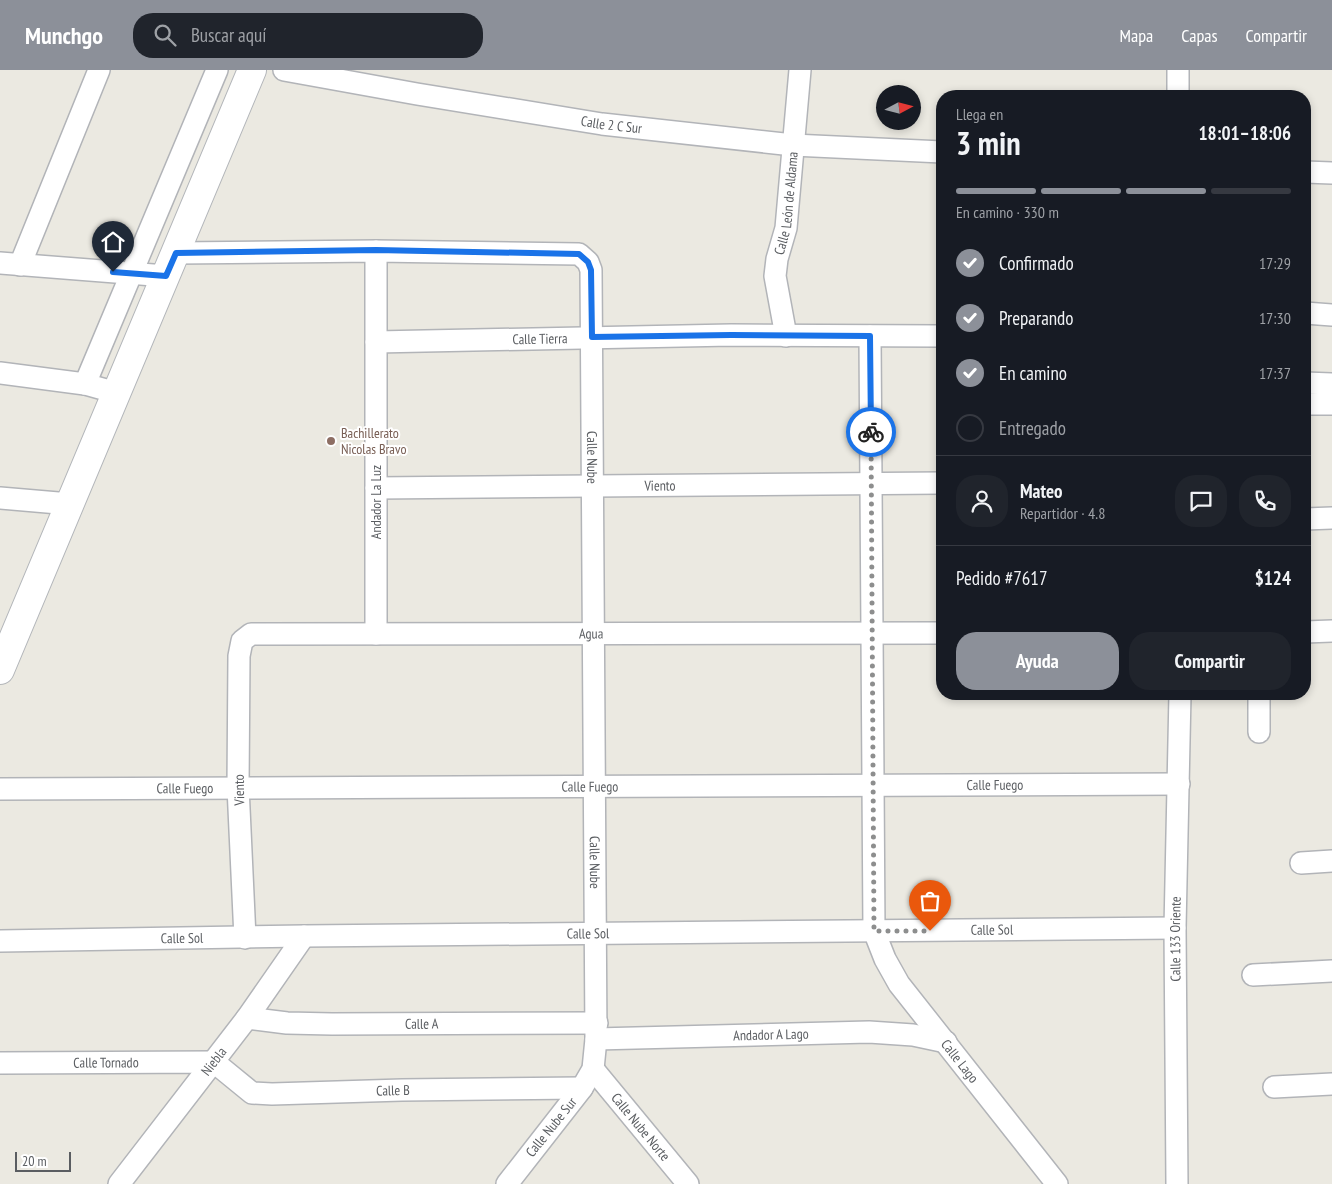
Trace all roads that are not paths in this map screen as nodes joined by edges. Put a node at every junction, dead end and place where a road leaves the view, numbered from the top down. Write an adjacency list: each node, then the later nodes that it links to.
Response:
1 (99, 70): 13 (street)
2 (217, 70): 15 (street)
3 (252, 70): 14 (main road)
4 (284, 70): 8 (street, Calle 2 C Sur)
5 (800, 70): 8 (street, Calle León de Aldama)
6 (1178, 70): 7 (street)
7 (1178, 90)
8 (793, 145): 9 (street, Calle 2 C Sur); 18 (street, Calle León de Aldama)
9 (936, 152)
10 (1311, 172): 11 (street)
11 (1332, 173)
12 (376, 250): 14 (street, Calle Nube); 21 (street, Calle Nube); 22 (street, Andador La Luz)
13 (10, 264): 15 (street, Calle Nube)
14 (171, 264): 15 (street, Calle Nube); 27 (main road)
15 (131, 273): 25 (street)
16 (1311, 313): 17 (street)
17 (1332, 315)
18 (786, 336): 19 (street, Calle Tierra); 21 (street, Calle Tierra)
19 (870, 336): 20 (street, Calle Tierra); 31 (street, Calle Lago)
20 (936, 336)
21 (592, 337): 22 (street, Calle Tierra); 32 (street, Calle Nube)
22 (376, 342): 33 (street, Andador La Luz)
23 (0, 373): 25 (street)
24 (1311, 383): 26 (street)
25 (85, 384): 27 (street)
26 (1332, 384)
27 (117, 392): 35 (main road)
28 (1311, 404): 29 (street)
29 (1332, 404)
30 (936, 483): 31 (street, Viento)
31 (871, 484): 32 (street, Viento); 40 (street, Calle Lago)
32 (593, 486): 33 (street, Viento); 43 (street, Calle Nube)
33 (376, 488): 42 (street, Andador La Luz)
34 (0, 498): 35 (street)
35 (70, 504): 45 (main road)
36 (1332, 518): 37 (street)
37 (1311, 519)
38 (1332, 631): 39 (street)
39 (1311, 632)
40 (873, 633): 41 (street, Agua); 43 (street, Agua); 49 (street, Calle Lago)
41 (936, 633)
42 (376, 634): 43 (street, Agua); 44 (street, Agua)
43 (594, 634): 51 (street, Calle Nube)
44 (242, 641): 52 (street, Viento)
45 (0, 670)
46 (1180, 700): 50 (street, Calle 133 Oriente)
47 (1259, 700): 48 (street)
48 (1259, 732)
49 (874, 784): 50 (street, Calle Fuego); 51 (street, Calle Fuego); 57 (street, Calle Lago)
50 (1179, 784): 56 (street, Calle 133 Oriente)
51 (595, 786): 52 (street, Calle Fuego); 58 (street, Calle Nube)
52 (238, 787): 53 (street, Calle Fuego); 60 (street, Viento)
53 (0, 789)
54 (1332, 861): 55 (street)
55 (1301, 863)
56 (1175, 928): 57 (street, Calle Sol); 77 (street, Calle 133 Oriente)
57 (874, 931): 58 (street, Calle Sol); 66 (street, Calle Lago)
58 (596, 934): 59 (street, Calle Sol); 65 (street, Calle Nube)
59 (304, 936): 60 (street, Calle Sol); 64 (street, Niebla)
60 (244, 938): 61 (street, Calle Sol)
61 (0, 941)
62 (1332, 971): 63 (street)
63 (1252, 975)
64 (247, 1018): 65 (street, Calle A); 67 (street, Niebla)
65 (596, 1031): 66 (street, Andador A Lago); 69 (street, Calle Nube)
66 (946, 1042): 76 (street, Calle Lago)
67 (214, 1062): 68 (street, Calle Tornado); 72 (street, Calle B); 73 (street, Niebla)
68 (0, 1063)
69 (593, 1069): 72 (street, Calle Nube Sur); 75 (street, Calle Nube Norte)
70 (1332, 1084): 71 (street)
71 (1274, 1086)
72 (582, 1088): 74 (street, Calle Nube Sur)
73 (119, 1184)
74 (507, 1184)
75 (688, 1184)
76 (1057, 1184)
77 (1177, 1184)

